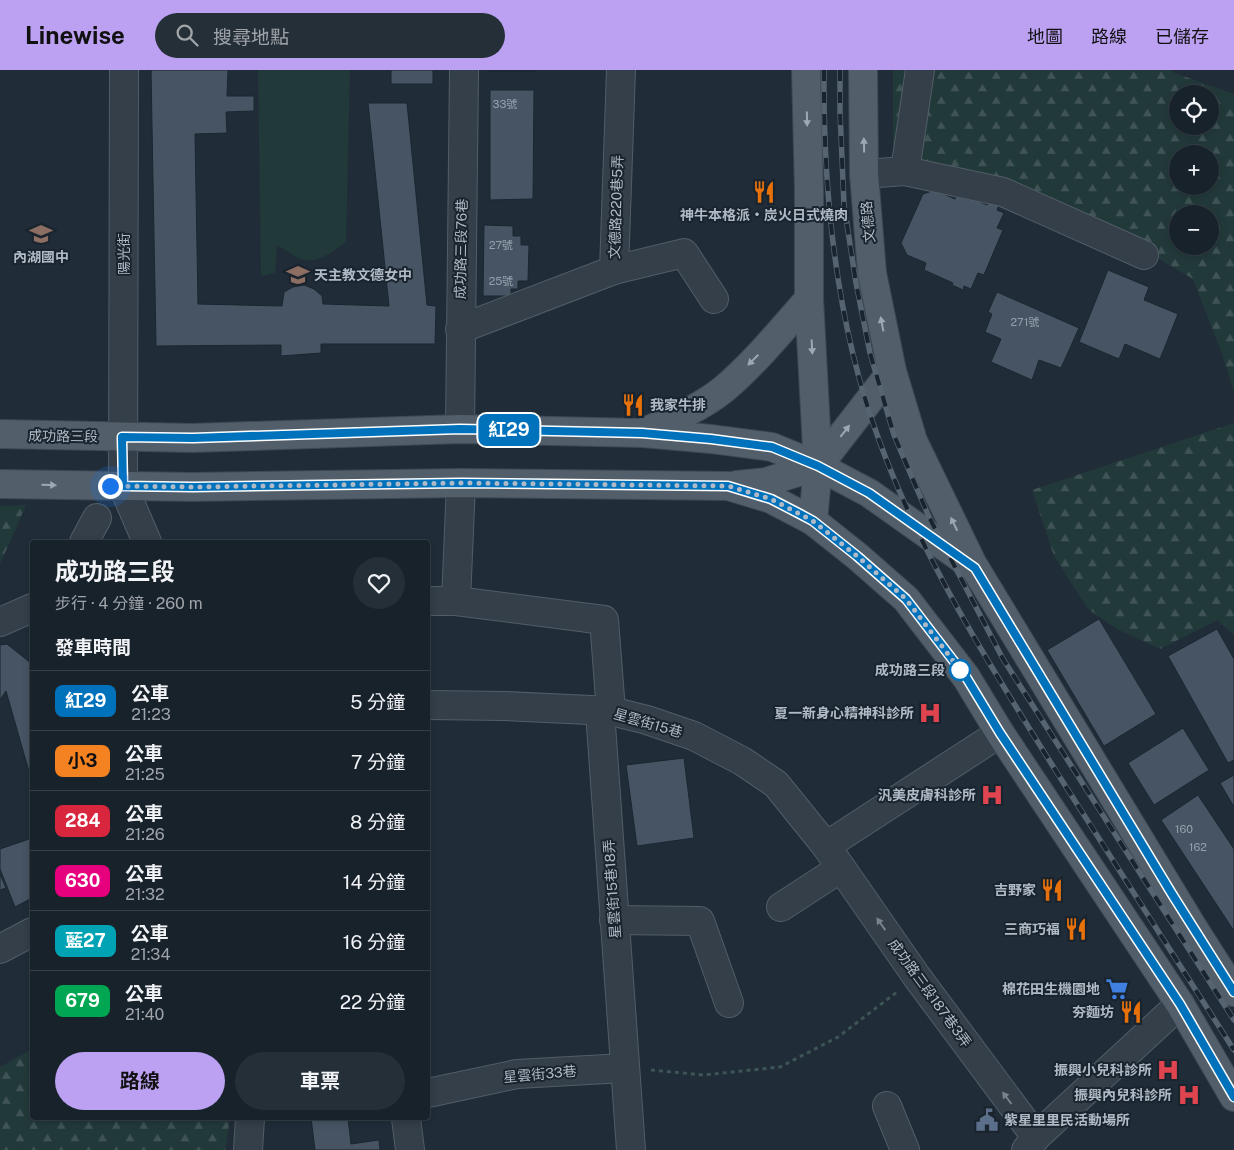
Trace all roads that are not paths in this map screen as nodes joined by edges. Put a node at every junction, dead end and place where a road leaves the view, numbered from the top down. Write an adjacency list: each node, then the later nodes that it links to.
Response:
1 (124, 70): 18 (street, 陽光街)
2 (464, 70): 13 (street, 成功路三段76巷)
3 (621, 70): 10 (street, 文德路220巷5弄)
4 (806, 70): 12 (main road, one-way to 12)
5 (864, 70): 8 (main road, 文德路, one-way to 5)
6 (920, 70): 7 (street)
7 (905, 171): 8 (street); 9 (street)
8 (864, 174): 14 (main road, 文德路, one-way to 8)
9 (1144, 256)
10 (614, 270): 11 (street); 13 (street, 文德路220巷5弄)
11 (714, 299)
12 (810, 299): 16 (main road, one-way to 16); 19 (main road, one-way to 19)
13 (460, 329): 15 (street, 成功路三段76巷)
14 (892, 371): 19 (main road, one-way to 14); 28 (main road, 文德路, one-way to 14)
15 (460, 429): 16 (main road, 成功路三段); 18 (main road, 成功路三段)
16 (642, 433): 19 (main road, 成功路三段)
17 (0, 434): 18 (main road, 成功路三段)
18 (122, 437): 22 (street, 陽光街)
19 (818, 466): 23 (main road); 25 (main road); 28 (main road, 成功路三段)
20 (461, 483): 22 (main road); 23 (main road); 30 (street)
21 (0, 484): 22 (main road, one-way to 22)
22 (123, 486): 27 (street)
23 (728, 486): 25 (main road)
24 (97, 518): 26 (street)
25 (813, 521): 35 (main road)
26 (85, 540)
27 (146, 540)
28 (975, 568): 41 (main road, 成功路三段)
29 (430, 601): 30 (street)
30 (456, 601): 34 (street, 星雲街15巷18弄)
31 (30, 609): 32 (street)
32 (0, 622)
33 (430, 705): 34 (street, 星雲街15巷)
34 (606, 711): 36 (street, 星雲街15巷); 38 (street, 星雲街15巷18弄)
35 (1000, 733): 36 (street); 43 (main road)
36 (834, 857): 37 (street); 50 (street, 成功路三段187巷3弄, one-way to 36)
37 (781, 907)
38 (614, 920): 42 (street); 44 (street, 星雲街15巷18弄)
39 (30, 933): 40 (street)
40 (0, 949)
41 (1234, 992)
42 (729, 1003)
43 (1180, 1004): 46 (main road); 50 (street)
44 (624, 1068): 45 (street, 星雲街33巷); 53 (street, 星雲街15巷18弄)
45 (430, 1093)
46 (1234, 1097)
47 (887, 1106): 54 (street)
48 (250, 1120): 51 (street)
49 (406, 1120): 52 (street)
50 (1031, 1144)
51 (248, 1150)
52 (410, 1150)
53 (631, 1150)
54 (906, 1150)

